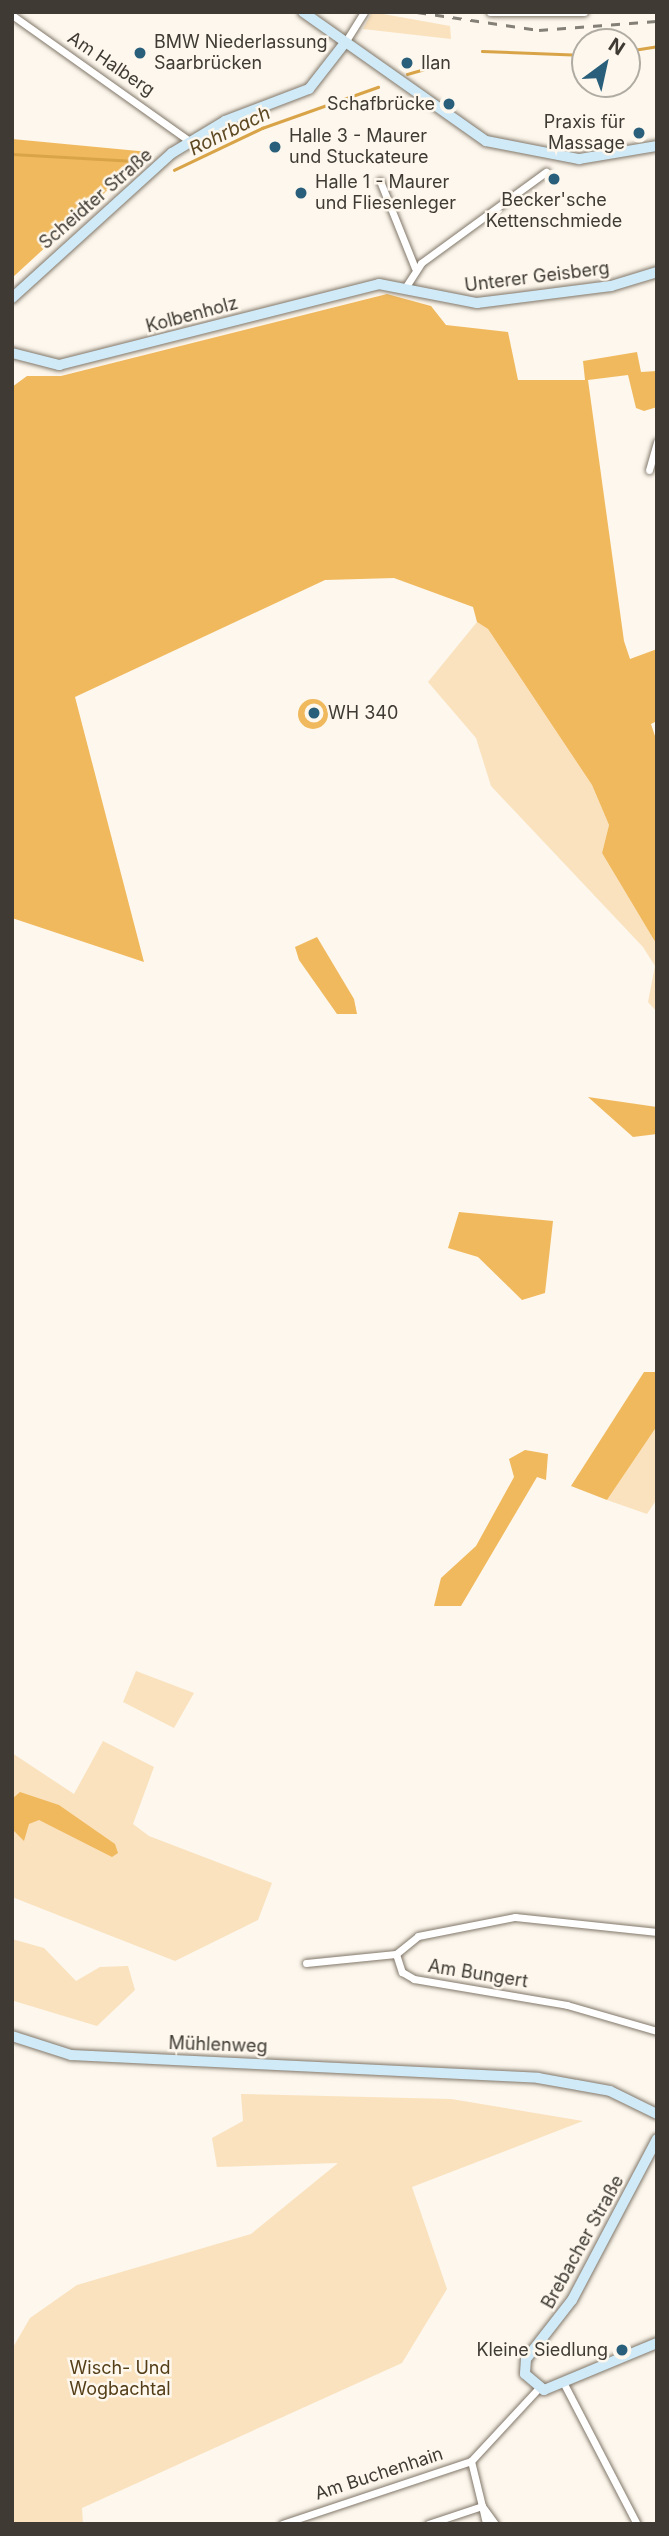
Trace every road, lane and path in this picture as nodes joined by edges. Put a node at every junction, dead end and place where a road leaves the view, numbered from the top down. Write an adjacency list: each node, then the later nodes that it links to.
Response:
1 (303, 12): 6 (street)
2 (364, 12): 6 (street)
3 (490, 12): 4 (street)
4 (584, 12)
5 (12, 15): 7 (street, Am Halberg)
6 (344, 44): 7 (street, Scheidter Straße); 8 (street)
7 (189, 141): 15 (street, Scheidter Straße)
8 (657, 146)
9 (546, 172): 11 (street)
10 (380, 181): 11 (street)
11 (415, 268): 14 (street)
12 (657, 272): 14 (street, Unterer Geisberg)
13 (380, 284): 14 (street, Unterer Geisberg); 16 (street, Kolbenholz)
14 (405, 288)
15 (12, 298)
16 (12, 353)
17 (657, 442): 18 (street)
18 (649, 470)
19 (657, 1932): 20 (street)
20 (396, 1954): 21 (street); 22 (street, Am Bungert)
21 (306, 1962)
22 (657, 2031)
23 (12, 2036): 24 (street, Mühlenweg)
24 (657, 2114)
25 (657, 2139): 28 (street, Brebacher Straße)
26 (657, 2343): 27 (street)
27 (563, 2382): 28 (street); 35 (street)
28 (538, 2389): 29 (street, Am Buchenhain)
29 (471, 2461): 30 (street); 32 (street, Am Buchenhain)
30 (482, 2506): 31 (street); 33 (street); 34 (street)
31 (430, 2523)
32 (282, 2524)
33 (486, 2524)
34 (495, 2524)
35 (637, 2524)

